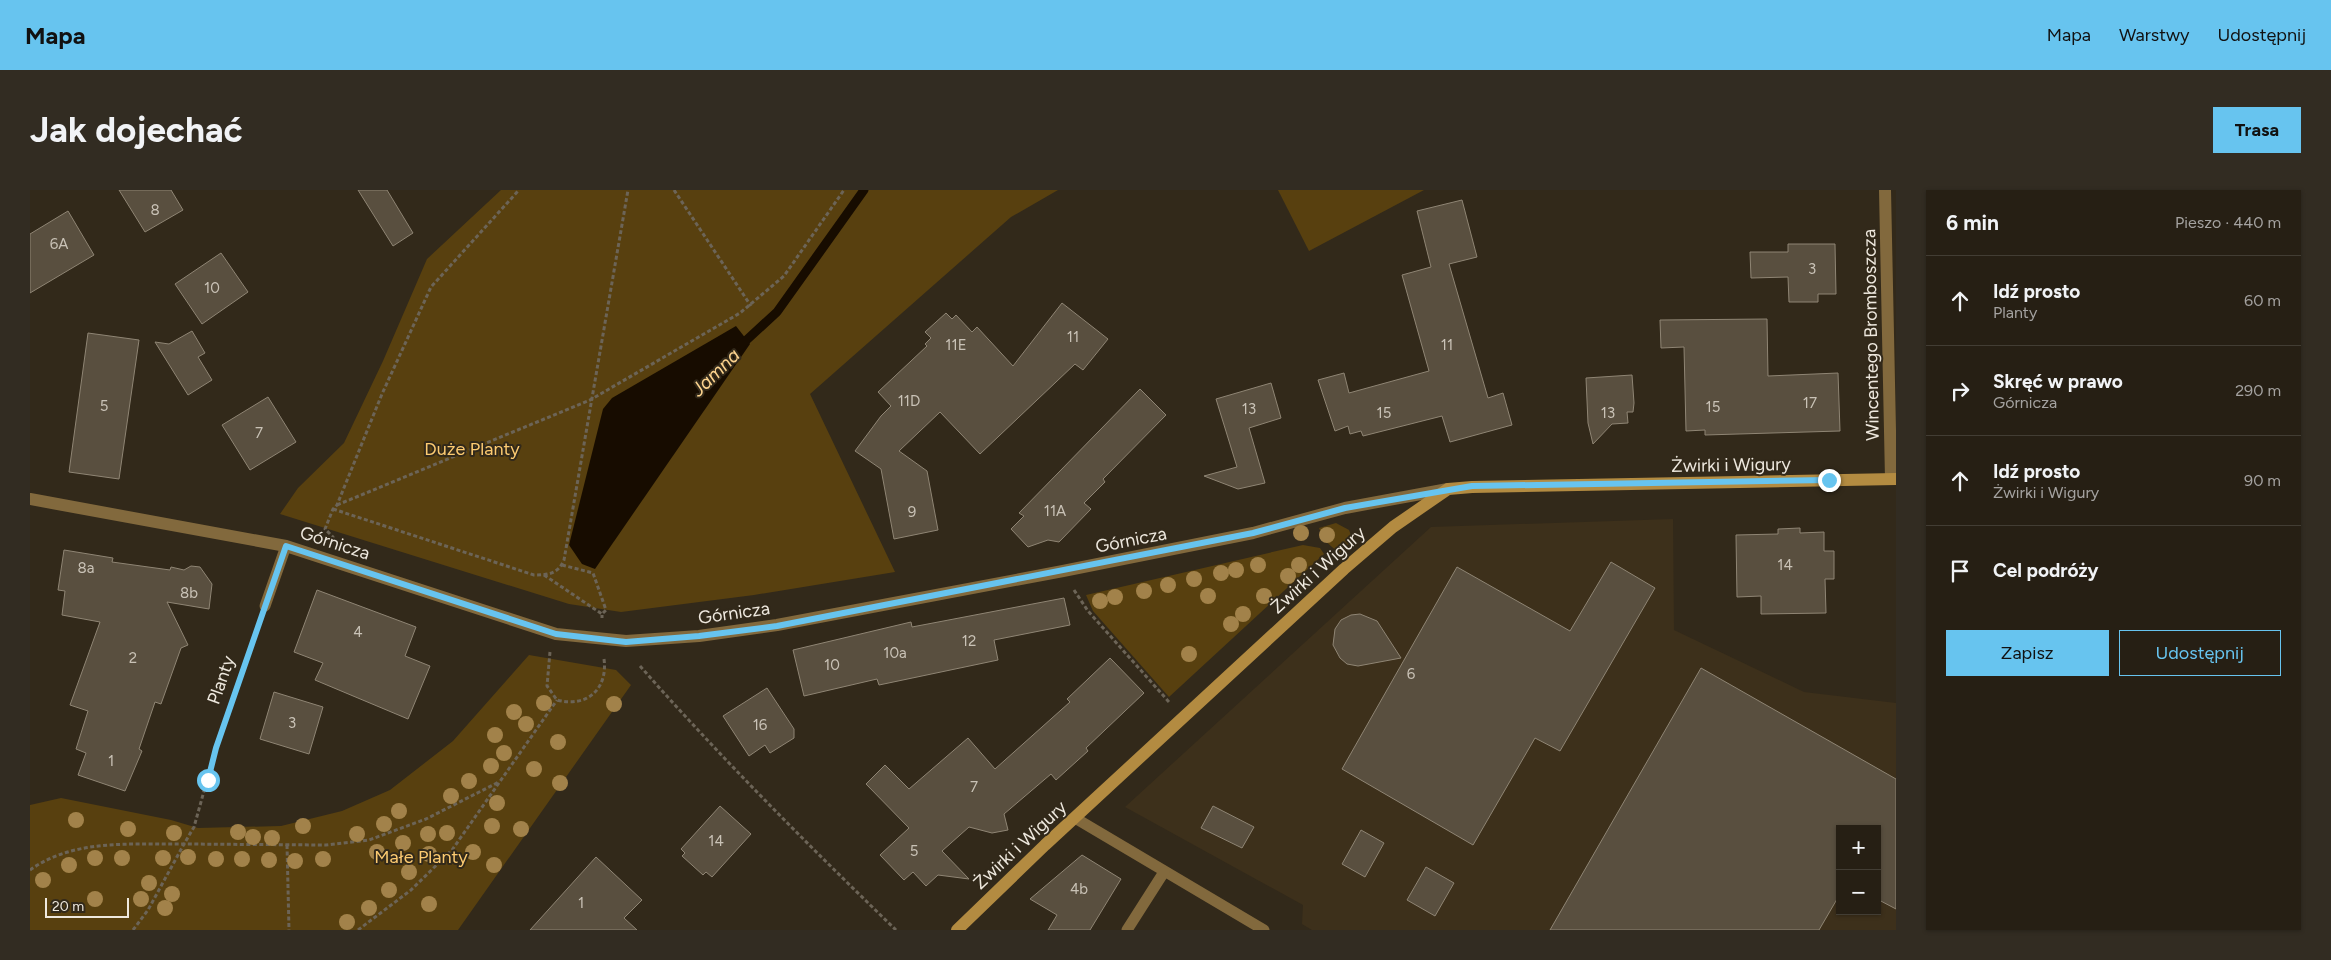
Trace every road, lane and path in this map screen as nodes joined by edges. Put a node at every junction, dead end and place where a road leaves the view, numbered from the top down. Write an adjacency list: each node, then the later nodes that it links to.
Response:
1 (519, 190): 11 (path)
2 (628, 190): 7 (path)
3 (674, 190): 6 (path)
4 (844, 190): 6 (path)
5 (1885, 190): 8 (street, Wincentego Bromboszcza)
6 (751, 306): 7 (path)
7 (590, 400): 11 (path); 15 (path)
8 (1894, 479): 9 (street, Żwirki i Wigury)
9 (1448, 489): 14 (street, Górnicza); 25 (street, Żwirki i Wigury)
10 (30, 499): 14 (street, Górnicza)
11 (337, 505): 12 (path)
12 (333, 509): 13 (path); 16 (path)
13 (325, 529)
14 (286, 546): 18 (lane)
15 (562, 565): 16 (path); 16 (path)
16 (544, 575)
17 (1072, 588): 23 (path)
18 (265, 606): 26 (path, Planty)
19 (550, 652): 22 (path)
20 (605, 663): 22 (path)
21 (640, 666): 33 (path)
22 (557, 700): 24 (path)
23 (1169, 702)
24 (499, 782): 27 (path); 32 (path)
25 (1074, 818): 29 (lane); 34 (street, Żwirki i Wigury)
26 (184, 844): 27 (path); 28 (path); 30 (path, Planty)
27 (287, 845): 31 (path)
28 (30, 870)
29 (1164, 872): 35 (lane); 36 (lane)
30 (133, 930)
31 (289, 930)
32 (358, 930)
33 (896, 930)
34 (957, 930)
35 (1127, 930)
36 (1264, 930)

